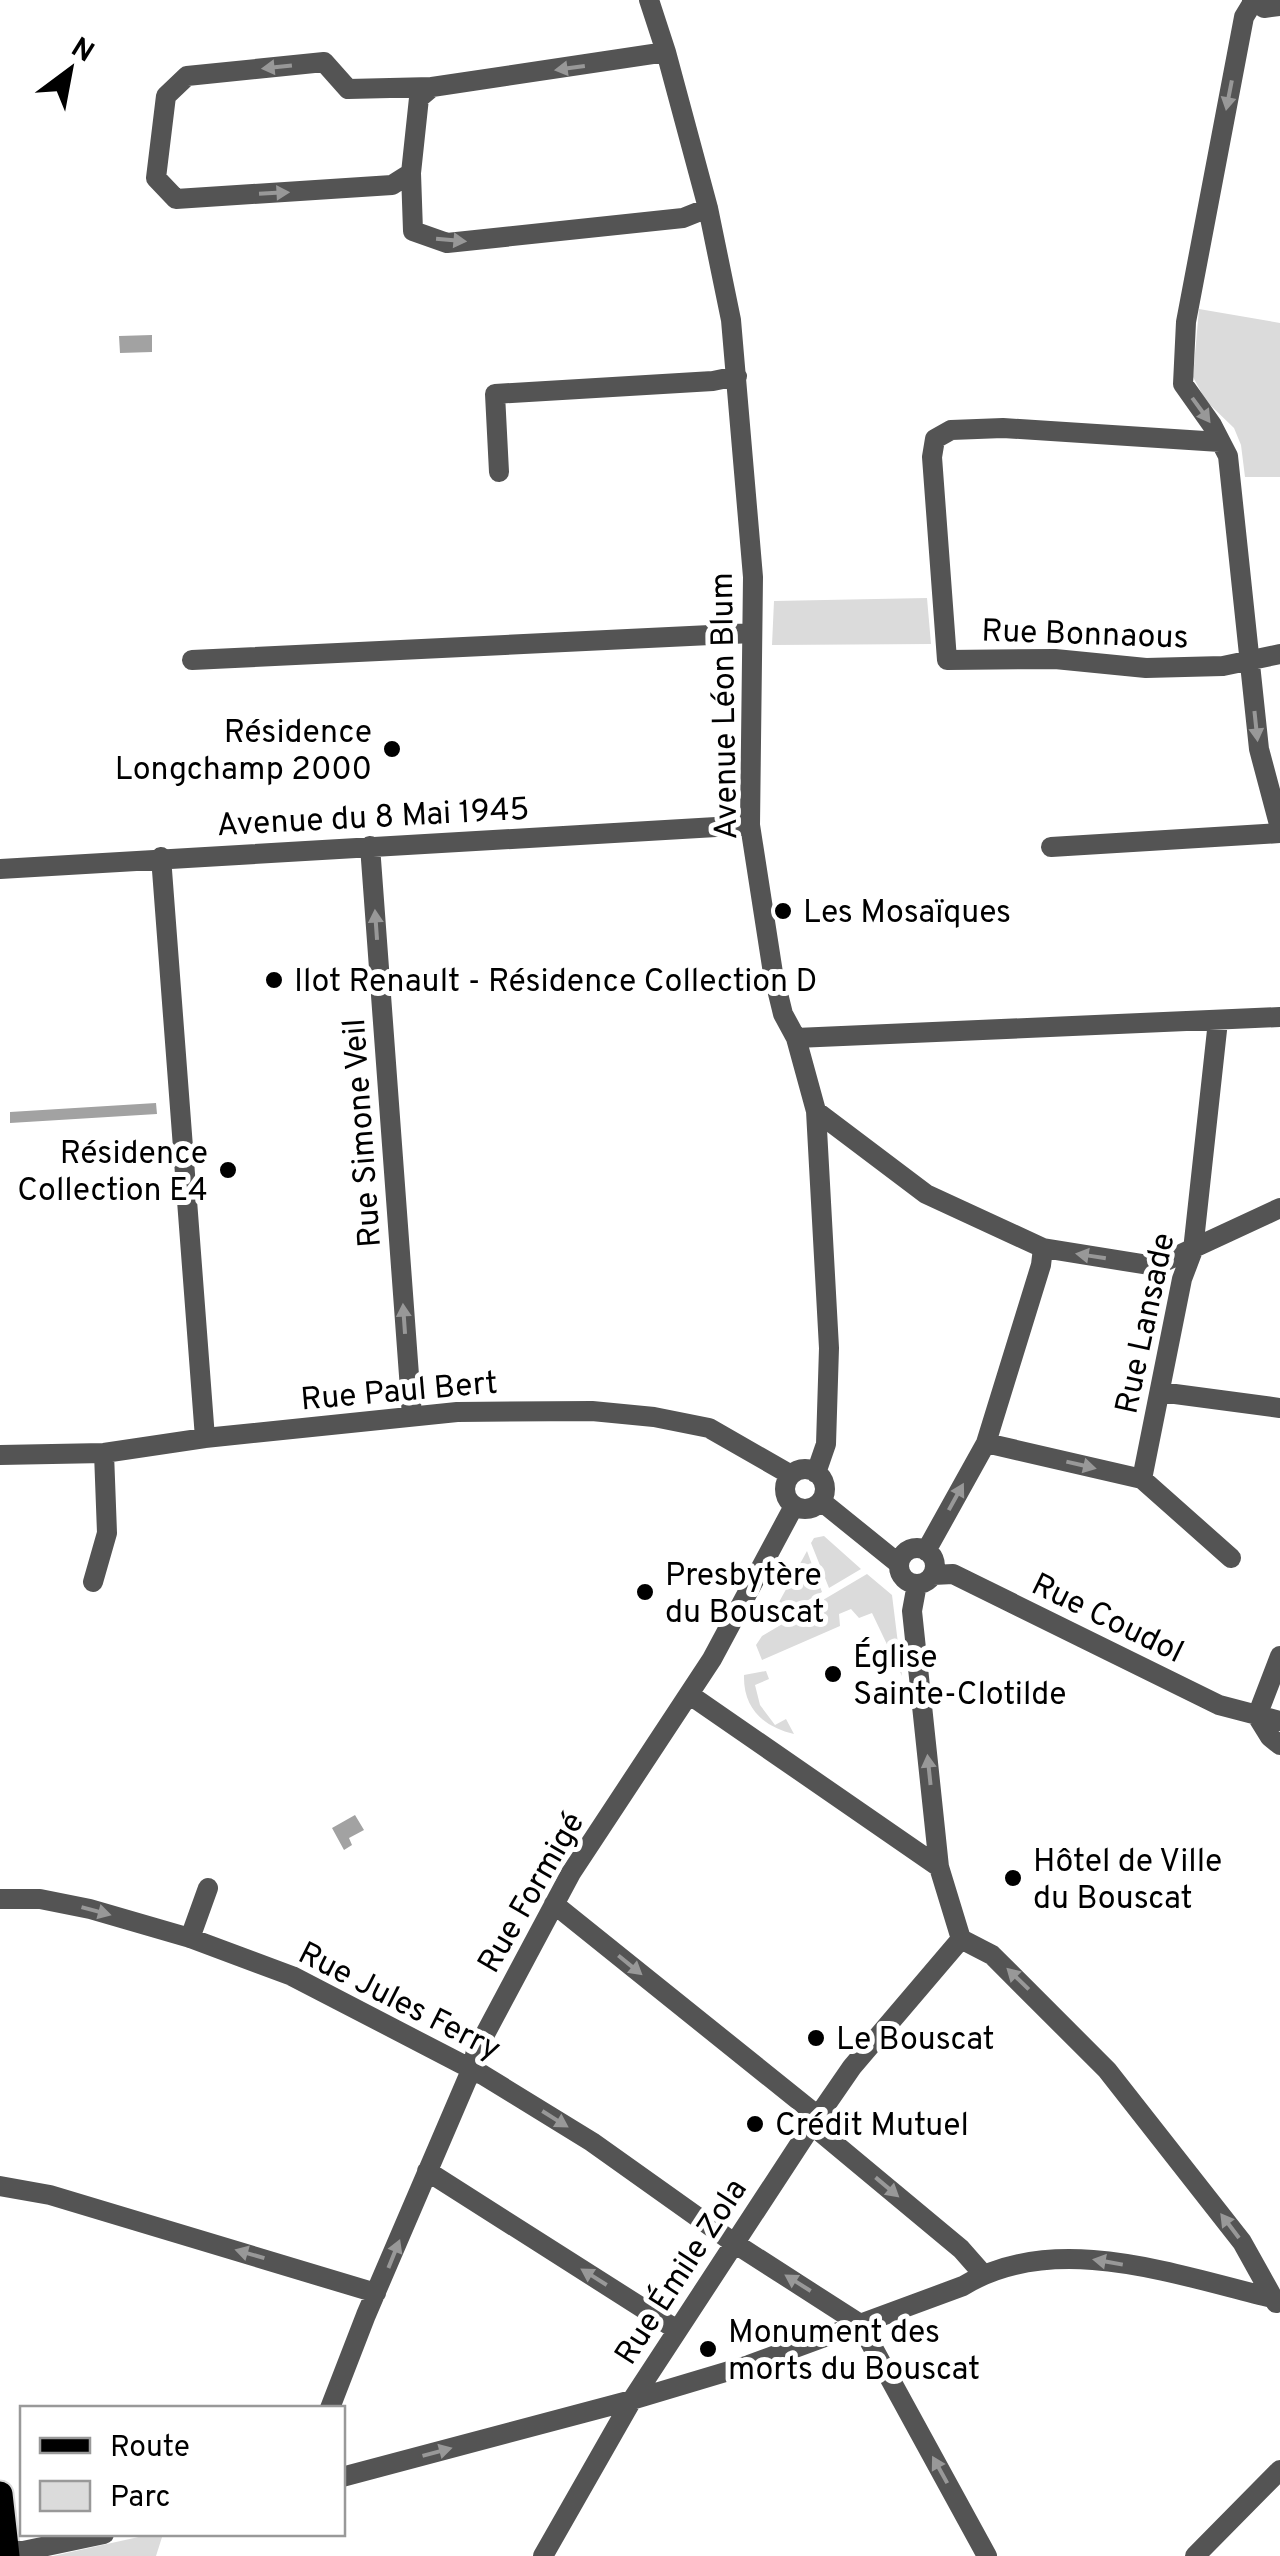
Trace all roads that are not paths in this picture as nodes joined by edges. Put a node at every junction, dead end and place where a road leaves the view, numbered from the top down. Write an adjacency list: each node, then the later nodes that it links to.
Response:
1 (649, 0): 4 (street, Avenue Léon Blum)
2 (1253, 1): 3 (street); 9 (street, one-way to 9)
3 (1280, 6)
4 (666, 52): 5 (street, one-way to 5); 7 (street, Avenue Léon Blum)
5 (432, 87): 6 (street); 6 (street, one-way to 6)
6 (412, 172): 7 (street, one-way to 7)
7 (708, 208): 8 (street, Avenue Léon Blum)
8 (737, 376): 10 (street); 11 (street, Avenue Léon Blum)
9 (1220, 442): 13 (street); 13 (street, Rue Bonnaous)
10 (499, 472)
11 (752, 633): 14 (street); 15 (street, Avenue Léon Blum)
12 (1280, 654): 13 (street)
13 (1248, 658): 16 (street, one-way to 16)
14 (192, 660)
15 (750, 825): 17 (street, Avenue du 8 Mai 1945); 23 (street, Avenue Léon Blum)
16 (1280, 830): 18 (street)
17 (370, 846): 19 (street, Avenue du 8 Mai 1945); 30 (street, Rue Simone Veil, one-way to 17)
18 (1051, 847)
19 (160, 857): 20 (street, Avenue du 8 Mai 1945); 31 (street)
20 (0, 870)
21 (1280, 1017): 22 (street)
22 (1218, 1021): 23 (street); 27 (street, Rue Lansade)
23 (796, 1038): 24 (street, Avenue Léon Blum)
24 (816, 1111): 26 (street); 35 (street, Avenue Léon Blum)
25 (1280, 1208): 27 (street)
26 (1043, 1248): 27 (street, one-way to 26); 32 (street)
27 (1193, 1250): 28 (street, Rue Lansade)
28 (1160, 1392): 29 (street); 37 (street, Rue Lansade)
29 (1280, 1408)
30 (412, 1416): 31 (street, Rue Paul Bert); 36 (street, Rue Paul Bert)
31 (205, 1438): 33 (street, Rue Paul Bert)
32 (986, 1443): 37 (street, one-way to 37); 40 (street, one-way to 32)
33 (104, 1453): 34 (street, Rue Paul Bert); 44 (street)
34 (0, 1455)
35 (816, 1473): 36 (street); 38 (street)
36 (791, 1475): 39 (street)
37 (1142, 1479): 41 (street)
38 (822, 1501): 39 (street); 42 (street)
39 (794, 1506): 46 (street, Rue Formigé)
40 (926, 1551): 42 (street); 43 (street)
41 (1230, 1558)
42 (899, 1564): 43 (street)
43 (925, 1580): 47 (street, Rue Coudol); 50 (street, one-way to 43)
44 (93, 1582)
45 (1280, 1656): 47 (street)
46 (690, 1695): 50 (street); 53 (street, Rue Formigé)
47 (1257, 1716): 48 (street, Rue Coudol); 49 (street)
48 (1280, 1721)
49 (1280, 1745)
50 (938, 1867): 55 (street)
51 (208, 1888): 54 (street)
52 (0, 1899): 54 (street, Rue Jules Ferry, one-way to 54)
53 (554, 1904): 56 (street, Rue Formigé); 57 (street, one-way to 57)
54 (190, 1938): 56 (street, Rue Jules Ferry)
55 (961, 1938): 57 (street, Rue Émile Zola); 63 (street, one-way to 55)
56 (472, 2068): 58 (street, Rue Formigé); 60 (street, Rue Jules Ferry, one-way to 60)
57 (815, 2120): 60 (street, Rue Émile Zola); 61 (street, one-way to 61)
58 (427, 2171): 62 (street, Rue Formigé, one-way to 58); 65 (street, one-way to 58)
59 (0, 2186): 62 (street, one-way to 59)
60 (734, 2243): 64 (street, Rue Jules Ferry, one-way to 60); 65 (street, Rue Émile Zola)
61 (983, 2274): 63 (street, one-way to 61); 64 (street)
62 (376, 2293): 67 (street, Rue Formigé)
63 (1276, 2303)
64 (860, 2324): 66 (street); 74 (street, one-way to 64)
65 (677, 2330): 66 (street, Rue Émile Zola)
66 (632, 2400): 69 (street, Rue Émile Zola, one-way to 66); 73 (street)
67 (331, 2406)
68 (1280, 2470): 75 (street)
69 (345, 2476)
70 (0, 2494): 72 (main road)
71 (95, 2536): 72 (street)
72 (5, 2552)
73 (544, 2556)
74 (987, 2556)
75 (1195, 2556)

